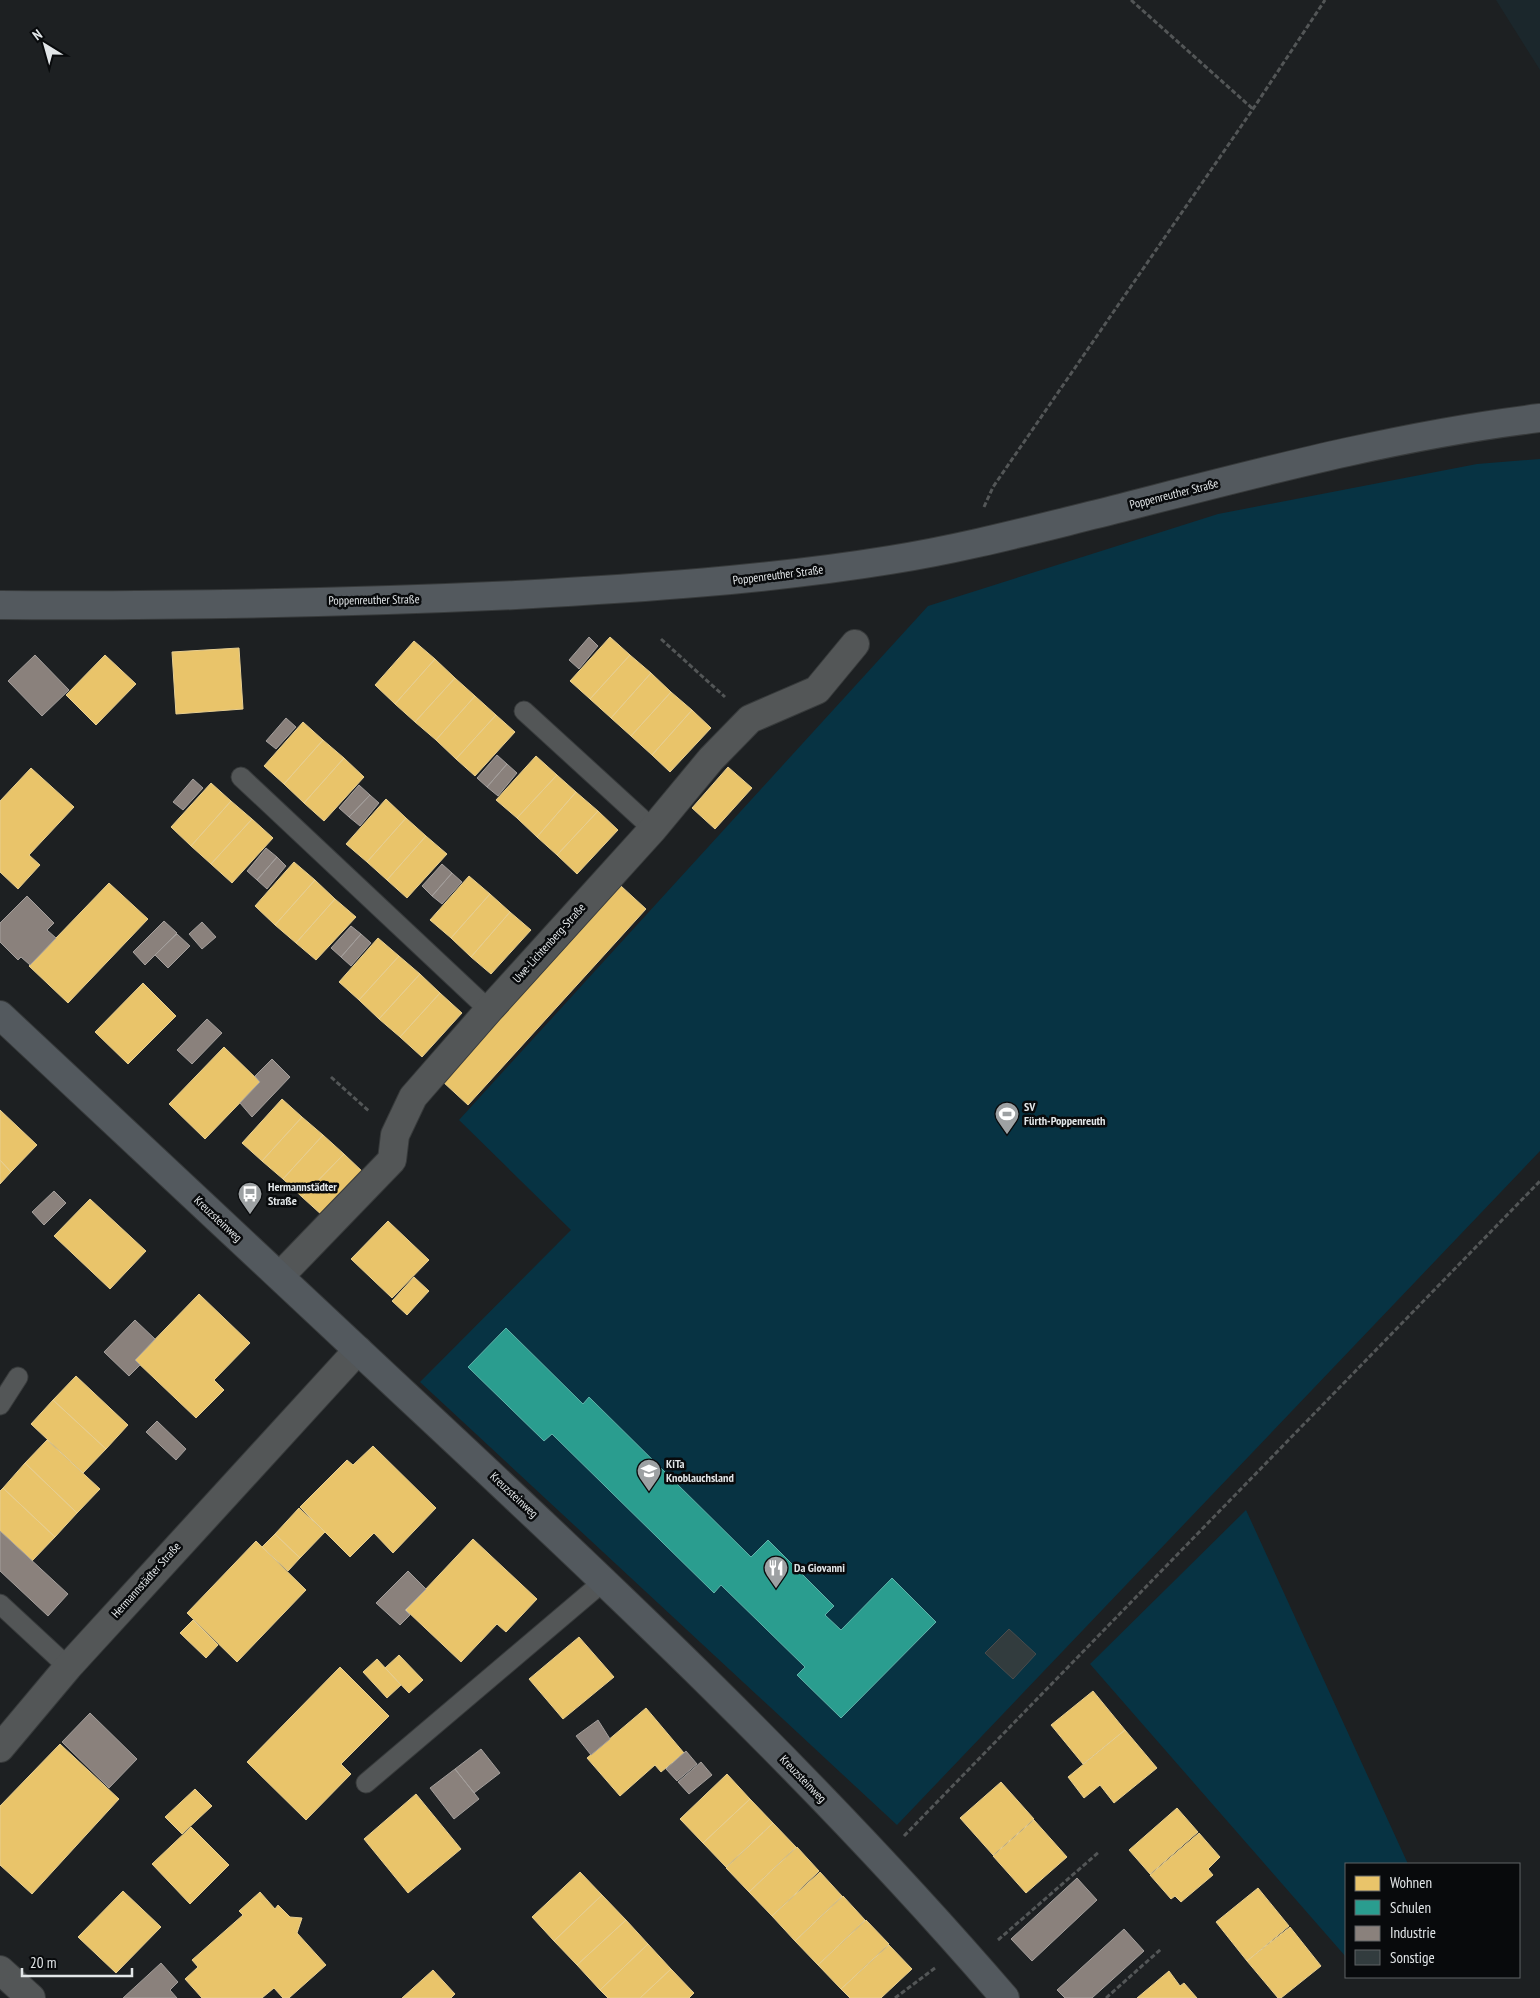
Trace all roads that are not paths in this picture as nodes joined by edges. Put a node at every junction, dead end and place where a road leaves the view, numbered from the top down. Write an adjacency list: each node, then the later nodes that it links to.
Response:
1 (1540, 418): 2 (street, Poppenreuther Straße)
2 (0, 605)
3 (855, 644): 6 (street, Uwe-Lichtenberg-Straße)
4 (524, 711): 6 (lane)
5 (241, 777): 7 (lane)
6 (653, 829): 7 (street, Uwe-Lichtenberg-Straße)
7 (489, 1010): 9 (street, Uwe-Lichtenberg-Straße)
8 (0, 1015): 9 (street, Kreuzsteinweg)
9 (280, 1276): 10 (street, Kreuzsteinweg)
10 (358, 1350): 13 (street, Kreuzsteinweg); 15 (street, Hermannstädter Straße)
11 (18, 1377): 12 (lane)
12 (0, 1405)
13 (604, 1581): 17 (lane); 20 (street, Kreuzsteinweg)
14 (0, 1604): 15 (lane)
15 (68, 1667): 16 (street, Hermannstädter Straße)
16 (0, 1748)
17 (366, 1783)
18 (0, 1970): 19 (street)
19 (31, 1998)
20 (1005, 1998)

